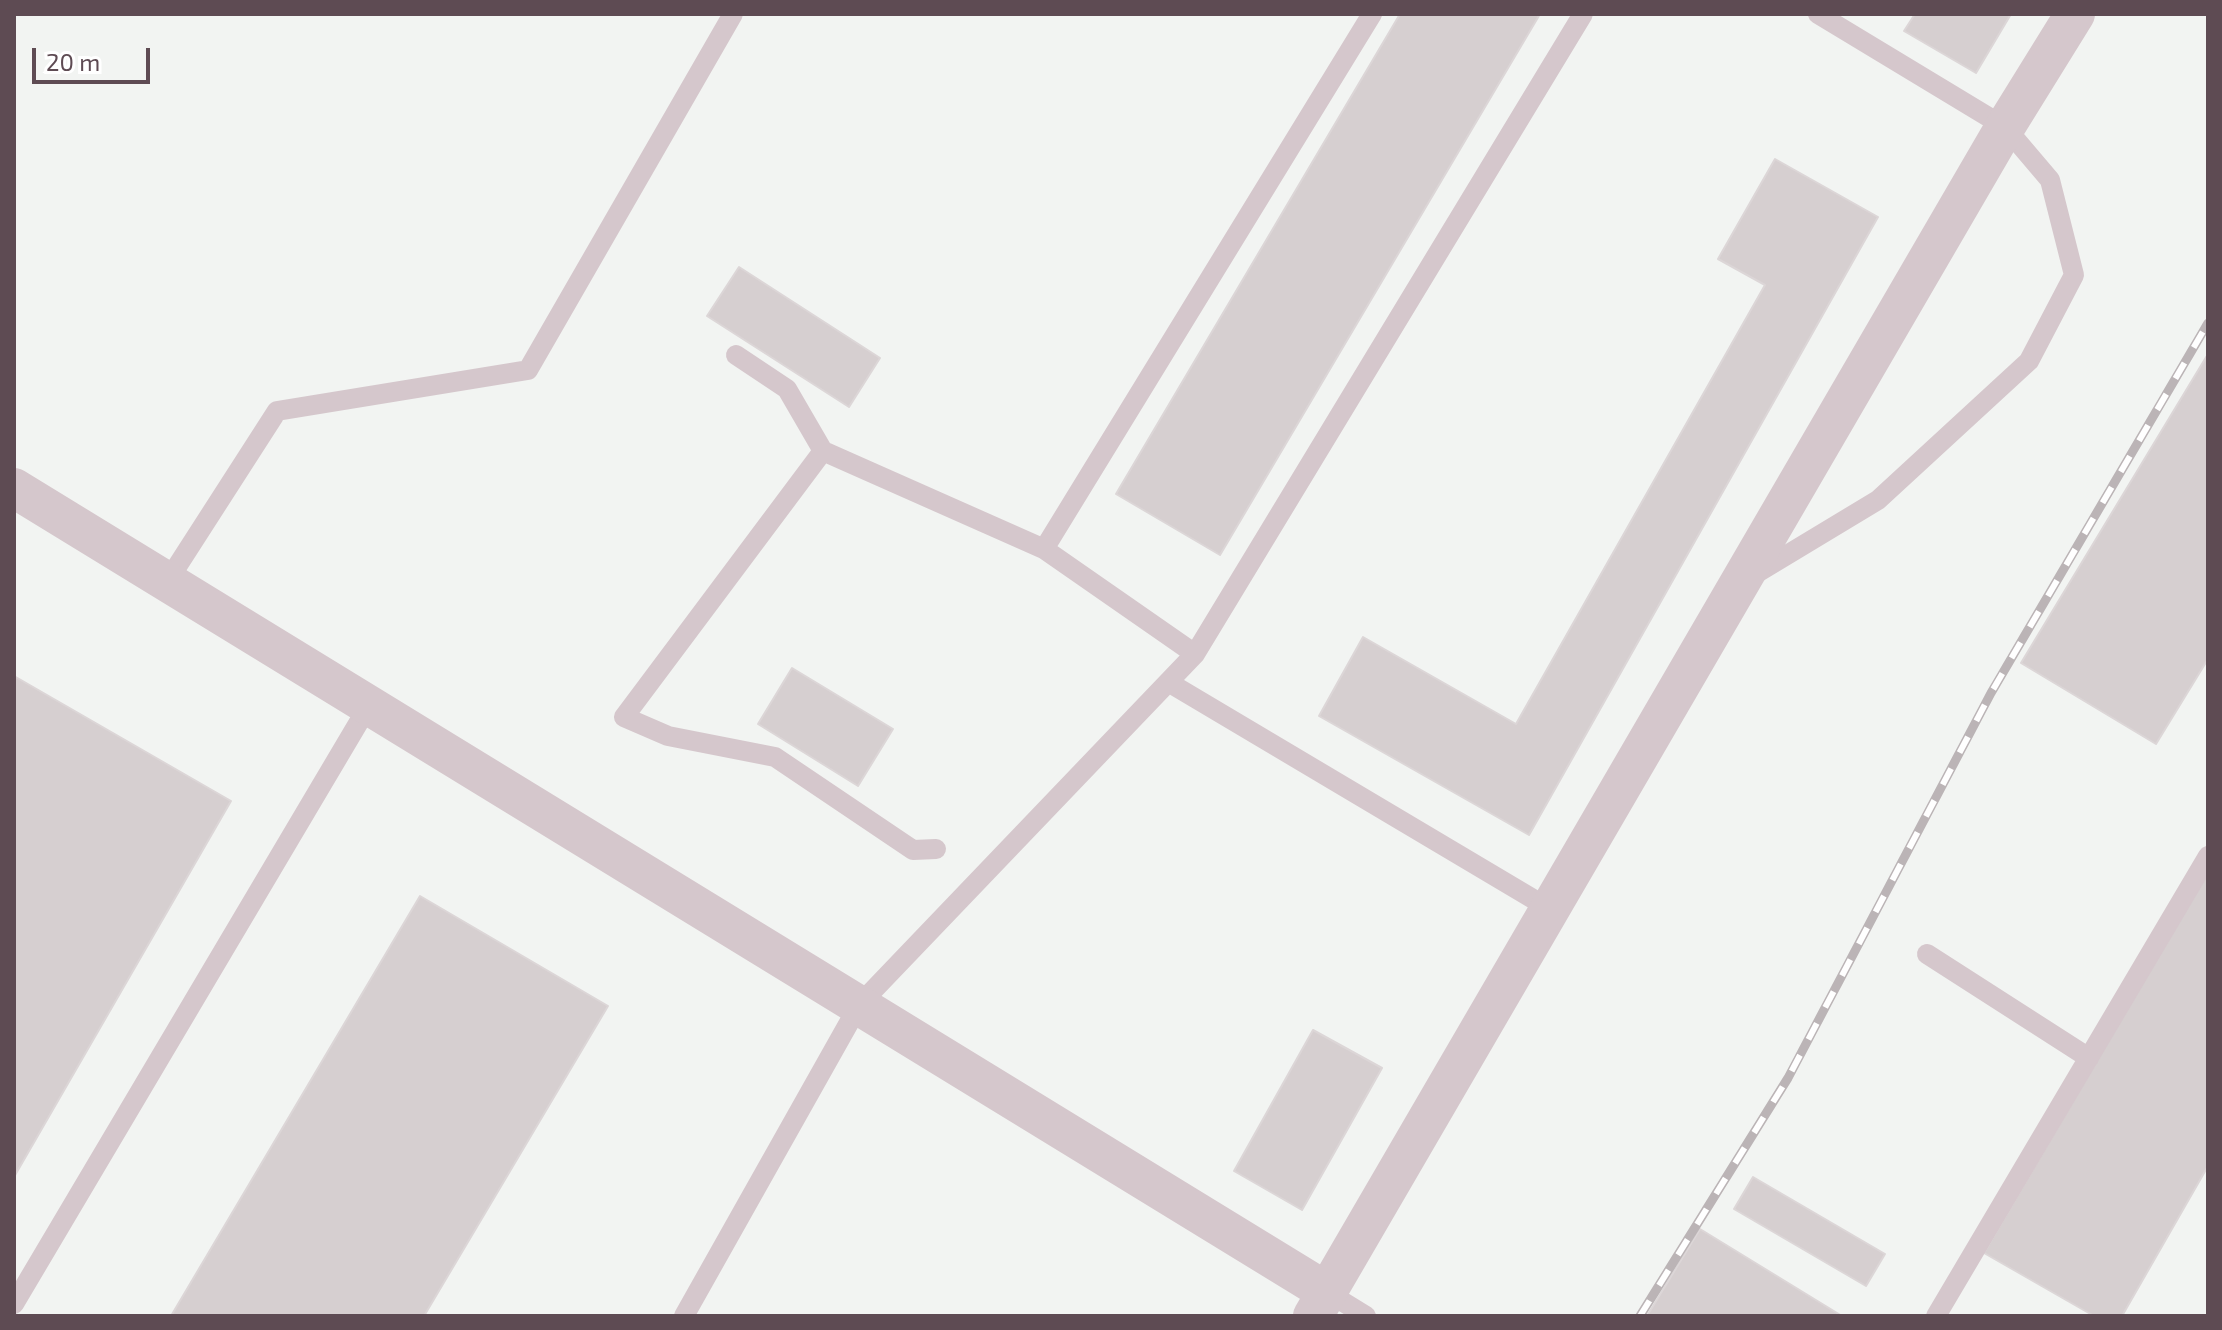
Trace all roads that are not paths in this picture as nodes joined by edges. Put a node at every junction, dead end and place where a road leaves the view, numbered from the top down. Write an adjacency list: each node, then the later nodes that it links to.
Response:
1 (733, 14): 11 (lane)
2 (1372, 14): 10 (lane)
3 (1583, 14): 13 (lane)
4 (1818, 14): 6 (lane)
5 (2075, 14): 6 (street)
6 (2005, 127): 12 (street); 12 (lane)
7 (736, 355): 8 (lane)
8 (823, 451): 10 (lane); 16 (lane)
9 (14, 488): 11 (street)
10 (1044, 549): 13 (lane)
11 (167, 582): 15 (street)
12 (1740, 583): 18 (street)
13 (1195, 654): 14 (lane)
14 (1168, 682): 18 (lane); 20 (lane)
15 (369, 705): 20 (street); 22 (lane)
16 (936, 849)
17 (2208, 856): 21 (lane)
18 (1550, 909): 23 (street)
19 (1927, 954): 21 (lane)
20 (859, 1005): 23 (street); 24 (lane)
21 (2089, 1058): 26 (lane)
22 (14, 1304)
23 (1320, 1304): 25 (lane)
24 (684, 1316)
25 (1366, 1316)
26 (1936, 1316)

